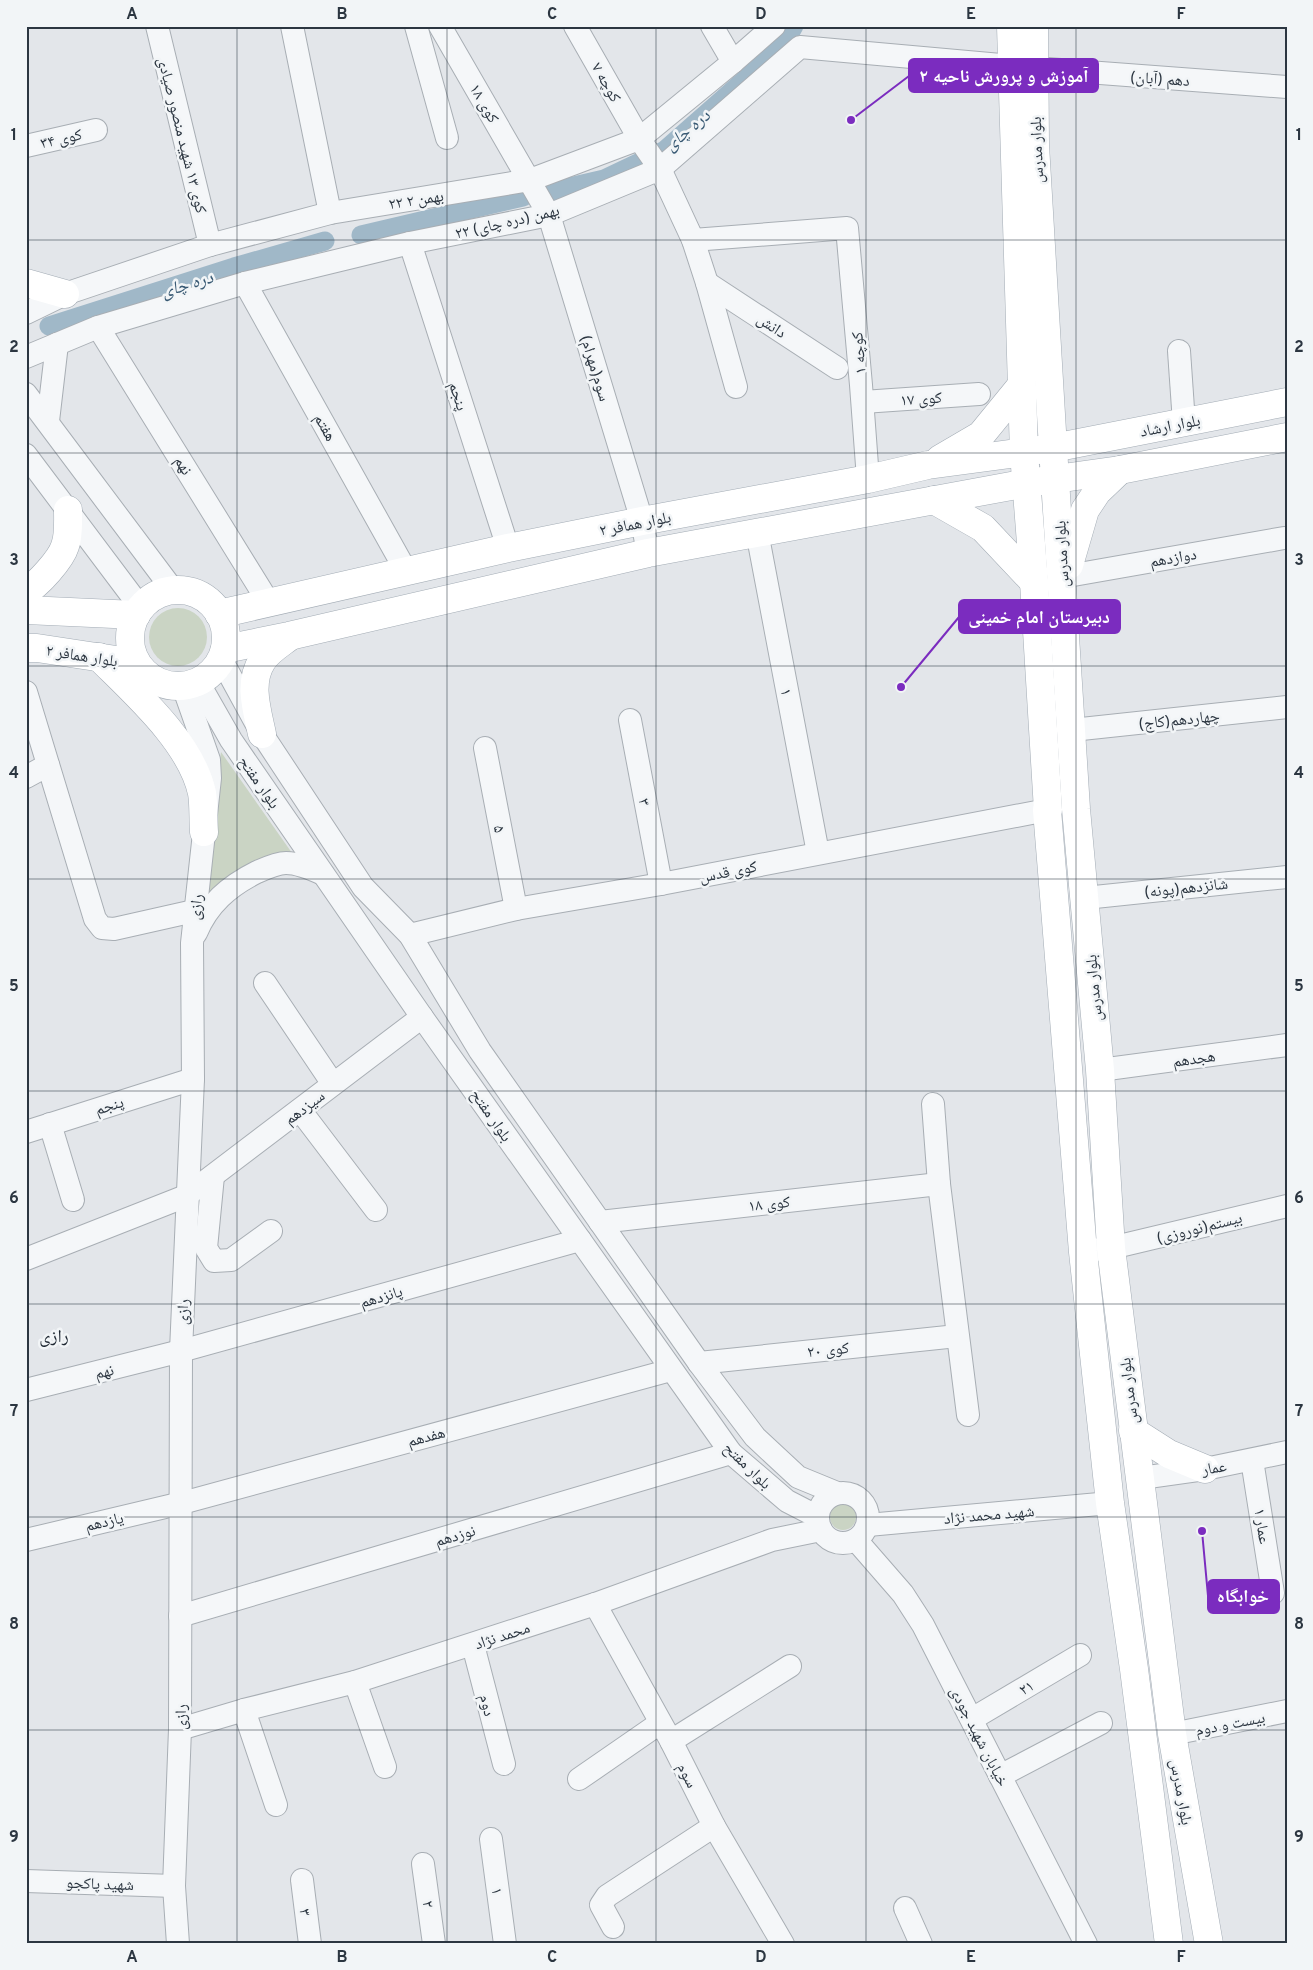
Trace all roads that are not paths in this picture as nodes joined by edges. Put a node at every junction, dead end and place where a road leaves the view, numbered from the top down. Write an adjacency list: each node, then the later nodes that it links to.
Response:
1 (157, 26): 23 (street, کوی ۱۳ شهید منصور صیادی)
2 (292, 26): 19 (street)
3 (416, 26): 14 (street)
4 (440, 26): 18 (street, کوی ۱۸)
5 (575, 26): 15 (street, کوچه ۷)
6 (712, 26): 10 (street)
7 (774, 26): 10 (street, ۲۲ بهمن ۲)
8 (1011, 26): 11 (main road, بلوار مدرس)
9 (1034, 26): 11 (main road, بلوار مدرس)
10 (733, 62): 15 (street, ۲۲ بهمن ۲)
11 (1023, 67): 12 (street, دهم (آبان)); 17 (street, ۲۲ بهمن (دره چای)); 34 (main road, بلوار مدرس); 43 (main road, بلوار مدرس)
12 (1287, 87)
13 (96, 130): 16 (street, کوی ۳۴)
14 (447, 138)
15 (640, 139): 17 (street, کوچه ۷); 18 (street, ۲۲ بهمن ۲)
16 (26, 146)
17 (660, 170): 20 (street, ۲۲ بهمن (دره چای)); 21 (street, کوچه ۷)
18 (530, 180): 19 (street, ۲۲ بهمن ۲); 20 (street, کوی ۱۸)
19 (330, 213): 23 (street, ۲۲ بهمن ۲)
20 (549, 215): 22 (street, ۲۲ بهمن (دره چای)); 53 (street, سوم(مهرام))
21 (693, 240): 26 (street, کوچه ۷); 38 (street, کوچه ۱)
22 (410, 243): 25 (street, ۲۲ بهمن (دره چای)); 56 (street, پنجم)
23 (210, 245): 27 (street, ۲۲ بهمن ۲)
24 (26, 283): 27 (main road)
25 (245, 283): 29 (street, ۲۲ بهمن (دره چای)); 58 (street, هفتم)
26 (707, 283): 33 (street, دانش); 35 (street, کوچه ۷)
27 (65, 294): 28 (street, ۲۲ بهمن ۲)
28 (26, 313)
29 (98, 327): 30 (street, ۲۲ بهمن (دره چای)); 63 (street, نهم)
30 (58, 344): 32 (street, ۲۲ بهمن (دره چای)); 40 (street)
31 (1179, 351): 41 (street)
32 (26, 358)
33 (837, 368)
34 (1021, 386): 44 (main road, بلوار مدرس); 46 (main road)
35 (736, 387)
36 (26, 394): 40 (street)
37 (979, 394): 38 (street, کوی ۱۷)
38 (863, 402): 49 (street, کوچه ۱)
39 (1287, 402): 41 (main road, بلوار ارشاد)
40 (48, 421): 61 (street)
41 (1184, 422): 43 (main road, بلوار ارشاد)
42 (1287, 437): 47 (main road)
43 (1053, 448): 44 (main road, بلوار همافر ۲); 48 (main road, بلوار مدرس)
44 (1024, 453): 46 (main road, بلوار همافر ۲); 50 (main road, بلوار مدرس)
45 (26, 455): 52 (street)
46 (928, 465): 49 (main road, بلوار همافر ۲)
47 (1120, 470): 48 (main road); 59 (main road)
48 (1056, 478): 50 (main road, بلوار همافر ۲); 59 (main road, بلوار مدرس)
49 (868, 479): 53 (main road, بلوار همافر ۲)
50 (1026, 483): 51 (main road, بلوار همافر ۲); 60 (main road, بلوار مدرس)
51 (934, 500): 54 (main road, بلوار همافر ۲); 60 (main road)
52 (68, 510): 62 (main road); 65 (street)
53 (642, 521): 56 (main road, بلوار همافر ۲); 57 (street, سوم(مهرام))
54 (757, 532): 57 (main road, بلوار همافر ۲); 85 (street, ۱)
55 (1284, 538): 59 (street, دوازدهم)
56 (508, 548): 58 (main road, بلوار همافر ۲)
57 (648, 553): 67 (main road, بلوار همافر ۲)
58 (406, 571): 63 (main road, بلوار همافر ۲)
59 (1062, 577): 77 (main road, بلوار مدرس)
60 (1034, 582): 83 (main road, بلوار مدرس)
61 (174, 590): 65 (main road); 66 (main road)
62 (26, 591)
63 (269, 603): 66 (main road, بلوار همافر ۲)
64 (26, 610): 65 (main road)
65 (138, 612): 71 (main road)
66 (219, 614): 69 (main road)
67 (289, 636): 69 (main road, بلوار همافر ۲); 76 (main road)
68 (28, 651): 70 (main road, بلوار همافر ۲)
69 (223, 654): 72 (main road); 76 (street, بلوار مفتح)
70 (99, 657): 71 (main road, بلوار همافر ۲); 84 (main road)
71 (137, 663): 72 (main road)
72 (191, 684): 78 (street, بلوار مفتح); 84 (street, رازی)
73 (26, 692): 80 (street)
74 (1287, 708): 77 (street, چهاردهم(کاج))
75 (630, 720): 88 (street, ۳)
76 (258, 727): 78 (street); 92 (street, بلوار مفتح)
77 (1072, 730): 82 (main road, بلوار مدرس)
78 (231, 740): 86 (street, بلوار مفتح)
79 (485, 748): 90 (street, ۵)
80 (48, 765): 81 (street); 91 (street)
81 (26, 777)
82 (1076, 809): 83 (main road); 89 (main road, بلوار مدرس)
83 (1047, 810): 85 (street, کوی قدس); 116 (main road, بلوار مدرس)
84 (204, 832): 91 (street, رازی)
85 (818, 853): 88 (street, کوی قدس)
86 (323, 874): 93 (street); 95 (street, بلوار مفتح)
87 (1287, 877): 89 (street, شانزدهم(پونه))
88 (661, 884): 90 (street, کوی قدس)
89 (1085, 898): 97 (main road, بلوار مدرس)
90 (516, 909): 92 (street, کوی قدس)
91 (194, 911): 93 (street, رازی)
92 (410, 935): 104 (street, بلوار مفتح)
93 (192, 943): 98 (street, رازی)
94 (265, 983): 99 (street)
95 (422, 1017): 99 (street, سیزدهم); 106 (street, بلوار مفتح)
96 (1287, 1045): 97 (street, هجدهم)
97 (1100, 1070): 115 (main road, بلوار مدرس)
98 (193, 1078): 102 (street, پنجم); 108 (street, رازی)
99 (333, 1084): 101 (street, سیزدهم)
100 (933, 1104): 107 (street)
101 (300, 1110): 105 (street, سیزدهم); 111 (street)
102 (50, 1124): 103 (street, پنجم); 109 (street)
103 (26, 1132)
104 (561, 1167): 106 (street); 112 (street, بلوار مفتح)
105 (213, 1176): 108 (street, سیزدهم); 113 (street)
106 (539, 1183): 114 (street, بلوار مفتح)
107 (939, 1184): 112 (street, کوی ۱۸); 118 (street)
108 (186, 1196): 117 (street, سیزدهم); 119 (street, رازی)
109 (73, 1200)
110 (1287, 1206): 115 (street, بیستم(نوروزی))
111 (376, 1210)
112 (600, 1222): 120 (street, بلوار مفتح)
113 (271, 1231)
114 (580, 1240): 119 (street, پانزدهم); 121 (street, بلوار مفتح)
115 (1111, 1248): 116 (street, بیستم(نوروزی)); 124 (main road, بلوار مدرس)
116 (1083, 1252): 132 (main road, بلوار مدرس)
117 (26, 1259)
118 (957, 1336): 120 (street, کوی ۲۰); 123 (street)
119 (181, 1351): 122 (street, نهم); 131 (street, رازی)
120 (699, 1363): 130 (street, بلوار مفتح)
121 (672, 1370): 126 (street, بلوار مفتح); 131 (street, هفدهم)
122 (26, 1390)
123 (968, 1415)
124 (1133, 1431): 128 (main road); 129 (main road, بلوار مدرس)
125 (1287, 1452): 127 (street, عمار)
126 (731, 1454): 133 (street, بلوار مفتح); 138 (street, نوزدهم)
127 (1252, 1460): 128 (street, عمار); 136 (street, عمار ۱)
128 (1205, 1469): 129 (street, عمار)
129 (1141, 1478): 149 (main road, بلوار مدرس)
130 (837, 1493): 133 (street); 134 (street)
131 (182, 1503): 135 (street, یازدهم); 138 (street, رازی)
132 (1110, 1503): 134 (street, شهید محمد نژاد); 150 (main road, بلوار مدرس)
133 (819, 1524): 134 (street); 137 (street, محمد نژاد)
134 (862, 1533): 145 (street, خیابان شهید جودی)
135 (26, 1540)
136 (1274, 1593)
137 (595, 1604): 139 (street, محمد نژاد); 148 (street, سوم)
138 (180, 1616): 147 (street, رازی)
139 (473, 1645): 142 (street, محمد نژاد); 151 (street, دوم)
140 (1080, 1655): 145 (street, ۲۱)
141 (790, 1666): 148 (street)
142 (355, 1682): 143 (street, محمد نژاد); 152 (street)
143 (244, 1710): 147 (street, محمد نژاد); 155 (street)
144 (1287, 1711): 149 (street, بیست و دوم)
145 (972, 1719): 153 (street, خیابان شهید جودی)
146 (1101, 1723): 153 (street)
147 (180, 1729): 161 (street, رازی)
148 (666, 1732): 154 (street); 156 (street, سوم)
149 (1172, 1734): 150 (main road); 172 (main road, بلوار مدرس)
150 (1143, 1739): 171 (main road, بلوار مدرس)
151 (504, 1764)
152 (385, 1767)
153 (1000, 1776): 170 (street, خیابان شهید جودی)
154 (579, 1779)
155 (276, 1805)
156 (714, 1826): 163 (street); 168 (street, سوم)
157 (491, 1839): 167 (street, ۱)
158 (423, 1864): 166 (street, ۲)
159 (302, 1880): 165 (street, ۳)
160 (26, 1881): 161 (street, شهید پاکجو)
161 (174, 1886): 164 (street, رازی)
162 (905, 1908): 169 (street)
163 (613, 1927)
164 (178, 1944)
165 (310, 1944)
166 (434, 1944)
167 (505, 1944)
168 (783, 1944)
169 (921, 1944)
170 (1086, 1944)
171 (1169, 1944)
172 (1209, 1944)

